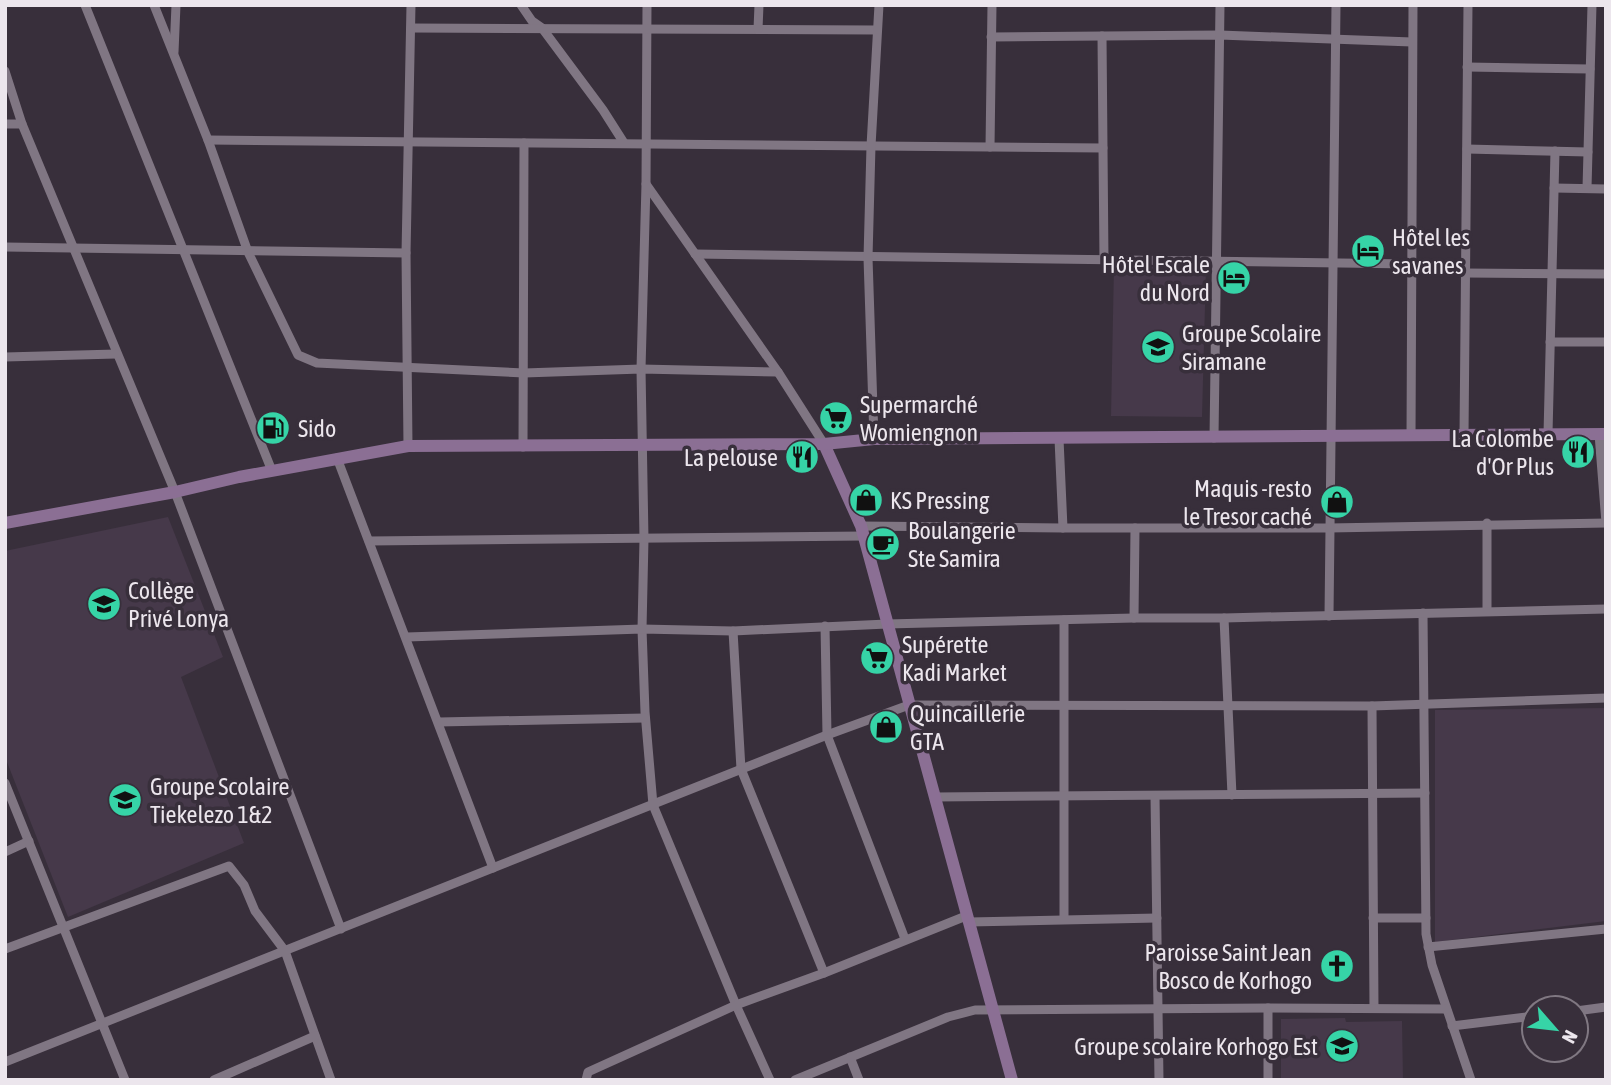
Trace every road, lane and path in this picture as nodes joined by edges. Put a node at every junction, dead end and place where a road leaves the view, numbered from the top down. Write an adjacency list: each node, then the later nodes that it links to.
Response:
1 (85, 5): 50 (street)
2 (154, 5): 27 (street)
3 (176, 5): 27 (street)
4 (411, 5): 17 (street)
5 (521, 5): 16 (street)
6 (531, 5): 16 (street)
7 (647, 5): 19 (street)
8 (759, 5): 20 (street)
9 (879, 5): 21 (street)
10 (992, 5): 24 (street)
11 (1220, 5): 22 (street)
12 (1336, 5): 25 (street)
13 (1413, 5): 26 (street)
14 (1468, 5): 28 (street)
15 (1592, 5): 29 (street)
16 (531, 21): 18 (street)
17 (411, 28): 18 (street); 34 (street)
18 (542, 28): 19 (street); 37 (street)
19 (646, 28): 20 (street); 36 (street)
20 (758, 29): 21 (street)
21 (877, 30): 38 (street)
22 (1220, 35): 23 (street); 25 (street); 56 (street)
23 (1102, 36): 24 (street); 40 (street)
24 (991, 37): 39 (street)
25 (1335, 39): 26 (street); 57 (street)
26 (1412, 41): 58 (street)
27 (174, 58): 33 (street)
28 (1467, 67): 29 (street); 41 (street)
29 (1590, 69): 43 (street)
30 (5, 71): 32 (street)
31 (5, 124): 32 (street)
32 (22, 124): 49 (street)
33 (208, 140): 34 (street); 51 (street)
34 (409, 142): 35 (street); 52 (street)
35 (524, 143): 37 (street); 69 (street)
36 (647, 143): 37 (street); 38 (street); 44 (street)
37 (624, 144)
38 (871, 146): 39 (street); 54 (street)
39 (990, 147): 40 (street)
40 (1103, 148): 55 (street)
41 (1466, 149): 42 (street); 59 (street)
42 (1555, 151): 43 (street); 45 (street)
43 (1588, 152): 46 (street)
44 (646, 184): 53 (street); 67 (street)
45 (1554, 188): 46 (street); 60 (street)
46 (1587, 188): 47 (street)
47 (1606, 189)
48 (5, 247): 49 (street)
49 (73, 248): 50 (street); 64 (street)
50 (183, 250): 51 (street); 83 (street)
51 (248, 251): 52 (street); 66 (street)
52 (406, 253): 66 (street)
53 (695, 254): 54 (street); 68 (street)
54 (868, 258): 55 (street); 76 (street)
55 (1104, 260): 56 (street)
56 (1216, 261): 57 (street); 75 (street)
57 (1332, 263): 58 (street); 74 (street)
58 (1410, 264): 73 (street)
59 (1465, 273): 60 (street); 72 (street)
60 (1552, 274): 61 (street); 62 (street)
61 (1606, 274)
62 (1550, 342): 63 (street); 70 (street)
63 (1606, 342)
64 (117, 354): 65 (street); 84 (street)
65 (5, 357)
66 (405, 368): 69 (street); 80 (street)
67 (640, 369): 68 (street); 69 (street); 79 (street)
68 (778, 372): 78 (street)
69 (524, 373): 81 (street)
70 (1548, 434): 71 (main road); 72 (main road)
71 (1602, 434): 87 (street)
72 (1464, 435): 73 (main road)
73 (1410, 436): 74 (main road)
74 (1329, 437): 75 (main road); 90 (street)
75 (1214, 438): 77 (main road)
76 (874, 439): 77 (main road); 78 (main road)
77 (1059, 439): 88 (street)
78 (824, 444): 79 (main road); 91 (main road)
79 (642, 445): 81 (main road); 92 (street)
80 (408, 446): 81 (main road); 82 (main road)
81 (523, 447)
82 (337, 458): 83 (main road); 93 (street)
83 (272, 471): 84 (main road)
84 (175, 492): 85 (main road); 133 (street)
85 (5, 523)
86 (1487, 523): 87 (street); 90 (street); 95 (street)
87 (1606, 523)
88 (1063, 528): 89 (street); 91 (street)
89 (1135, 528): 90 (street); 98 (street)
90 (1329, 528): 97 (street)
91 (862, 531): 92 (street); 101 (main road)
92 (644, 539): 93 (street); 103 (street)
93 (369, 541): 105 (street)
94 (1606, 608): 95 (street)
95 (1487, 610): 96 (street)
96 (1423, 613): 97 (street); 107 (street)
97 (1329, 616): 99 (street)
98 (1134, 618): 99 (street); 100 (street)
99 (1224, 618): 110 (street)
100 (1063, 620): 101 (street); 109 (street)
101 (887, 624): 102 (street); 108 (main road)
102 (825, 626): 104 (street); 114 (street)
103 (642, 629): 104 (street); 105 (street); 112 (street)
104 (733, 631): 115 (street)
105 (407, 637): 113 (street)
106 (1606, 698): 107 (street)
107 (1425, 704): 111 (street); 117 (street)
108 (909, 705): 109 (street); 114 (street); 122 (main road)
109 (1065, 705): 110 (street); 120 (street)
110 (1228, 706): 111 (street); 119 (street)
111 (1372, 706): 118 (street)
112 (645, 718): 113 (street); 123 (street)
113 (439, 722): 126 (street)
114 (827, 735): 115 (street); 135 (street)
115 (741, 769): 123 (street); 139 (street)
116 (5, 783): 124 (street)
117 (1425, 793): 118 (street); 129 (street)
118 (1371, 794): 119 (street); 128 (street)
119 (1232, 795): 121 (street)
120 (1063, 796): 121 (street); 122 (street); 131 (street)
121 (1155, 796): 127 (street)
122 (935, 797): 130 (main road)
123 (653, 805): 126 (street); 140 (street)
124 (29, 841): 125 (street); 132 (street)
125 (5, 852)
126 (493, 868): 133 (street)
127 (1157, 918): 131 (street); 144 (street)
128 (1373, 918): 129 (street); 142 (street)
129 (1426, 918): 136 (street)
130 (967, 919): 131 (street); 135 (street); 143 (main road)
131 (1064, 919)
132 (64, 925): 137 (street); 138 (street); 147 (street)
133 (341, 929): 138 (street)
134 (1606, 929): 136 (street)
135 (905, 939): 139 (street)
136 (1428, 947): 145 (street)
137 (5, 949)
138 (285, 951): 147 (street); 149 (street)
139 (824, 973): 140 (street)
140 (736, 1005): 155 (street); 156 (street)
141 (1268, 1007): 142 (street); 144 (street); 161 (street)
142 (1374, 1008): 145 (street)
143 (992, 1009): 144 (street); 150 (street); 159 (main road)
144 (1158, 1009): 160 (street)
145 (1446, 1009): 148 (street)
146 (1520, 1018): 148 (street)
147 (102, 1024): 151 (street); 152 (street)
148 (1452, 1026): 162 (street)
149 (315, 1036): 153 (street); 154 (street)
150 (850, 1057): 157 (street); 158 (street)
151 (5, 1062)
152 (125, 1080)
153 (214, 1080)
154 (331, 1080)
155 (586, 1080)
156 (770, 1080)
157 (795, 1080)
158 (859, 1080)
159 (1012, 1080)
160 (1159, 1080)
161 (1268, 1080)
162 (1471, 1080)

